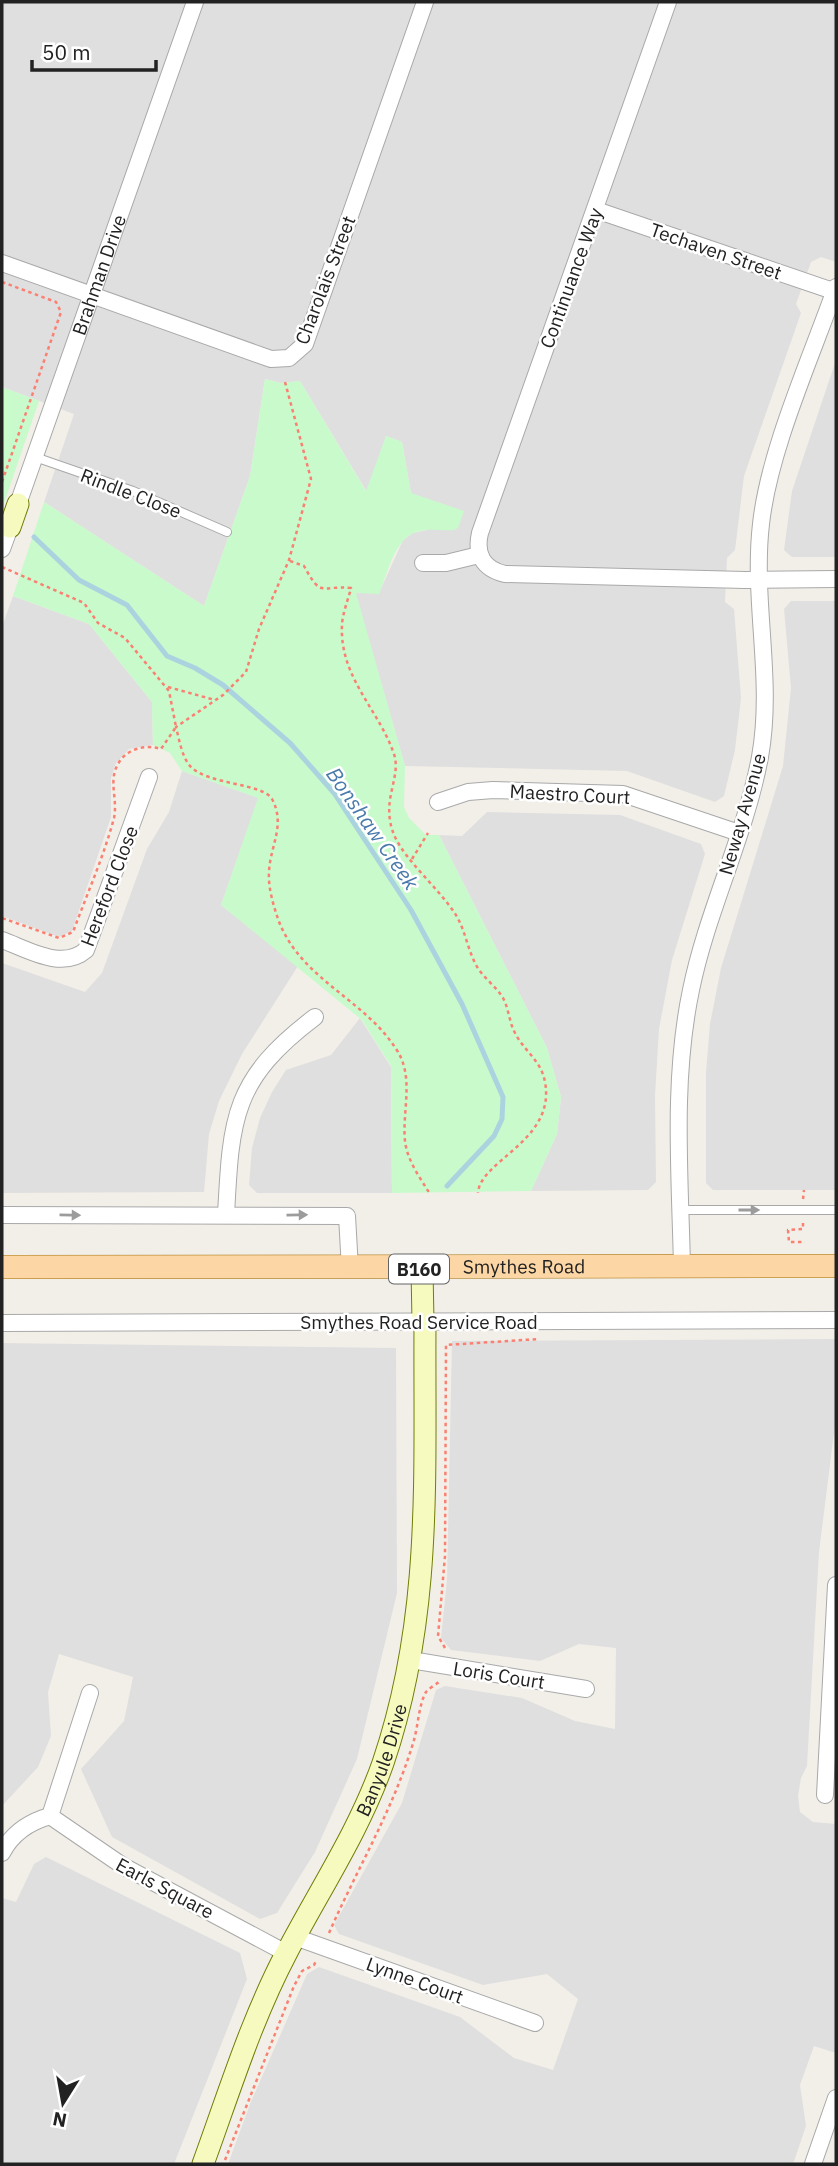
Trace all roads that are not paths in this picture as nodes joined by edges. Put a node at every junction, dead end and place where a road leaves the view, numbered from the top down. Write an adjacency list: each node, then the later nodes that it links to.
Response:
1 (195, 2): 7 (street, Brahman Drive)
2 (425, 2): 7 (street, Charolais Street)
3 (668, 2): 4 (street, Continuance Way)
4 (596, 210): 6 (street, Techaven Street); 13 (street, Continuance Way)
5 (2, 263): 7 (street)
6 (836, 290): 16 (street, Neway Avenue)
7 (92, 295): 8 (street, Brahman Drive)
8 (35, 457): 9 (street, Brahman Drive); 11 (lane, Rindle Close)
9 (18, 504): 10 (street, Brahman Drive)
10 (10, 527): 12 (street, Brahman Drive)
11 (227, 532)
12 (2, 549)
13 (480, 555): 14 (street); 16 (street)
14 (423, 563)
15 (836, 579): 16 (street)
16 (759, 580): 19 (street, Neway Avenue)
17 (149, 777): 20 (street, Hereford Close)
18 (438, 802): 19 (street, Maestro Court)
19 (739, 833): 22 (street, Neway Avenue)
20 (2, 940)
21 (315, 1017): 25 (street)
22 (681, 1210): 23 (lane, one-way to 23); 26 (street, Neway Avenue)
23 (836, 1210)
24 (2, 1215): 25 (street, one-way to 25)
25 (226, 1215): 29 (street, one-way to 29)
26 (682, 1265): 27 (main road, Smythes Road / B160); 30 (main road, Smythes Road / B160)
27 (836, 1266)
28 (2, 1267): 29 (main road, Smythes Road / B160)
29 (350, 1269): 30 (main road, Smythes Road / B160)
30 (422, 1269): 32 (street, Banyule Drive)
31 (836, 1320): 32 (street, Smythes Road Service Road)
32 (424, 1322): 33 (street, Smythes Road Service Road); 35 (street, Banyule Drive)
33 (2, 1323)
34 (836, 1586): 38 (street)
35 (411, 1660): 36 (street, Loris Court); 41 (street, Banyule Drive)
36 (586, 1689)
37 (90, 1693): 39 (street)
38 (825, 1795)
39 (50, 1816): 40 (street); 41 (street, Earls Square)
40 (2, 1853)
41 (291, 1945): 42 (street, Lynne Court); 44 (street, Banyule Drive)
42 (535, 2023)
43 (836, 2098): 45 (street)
44 (203, 2164)
45 (813, 2164)

